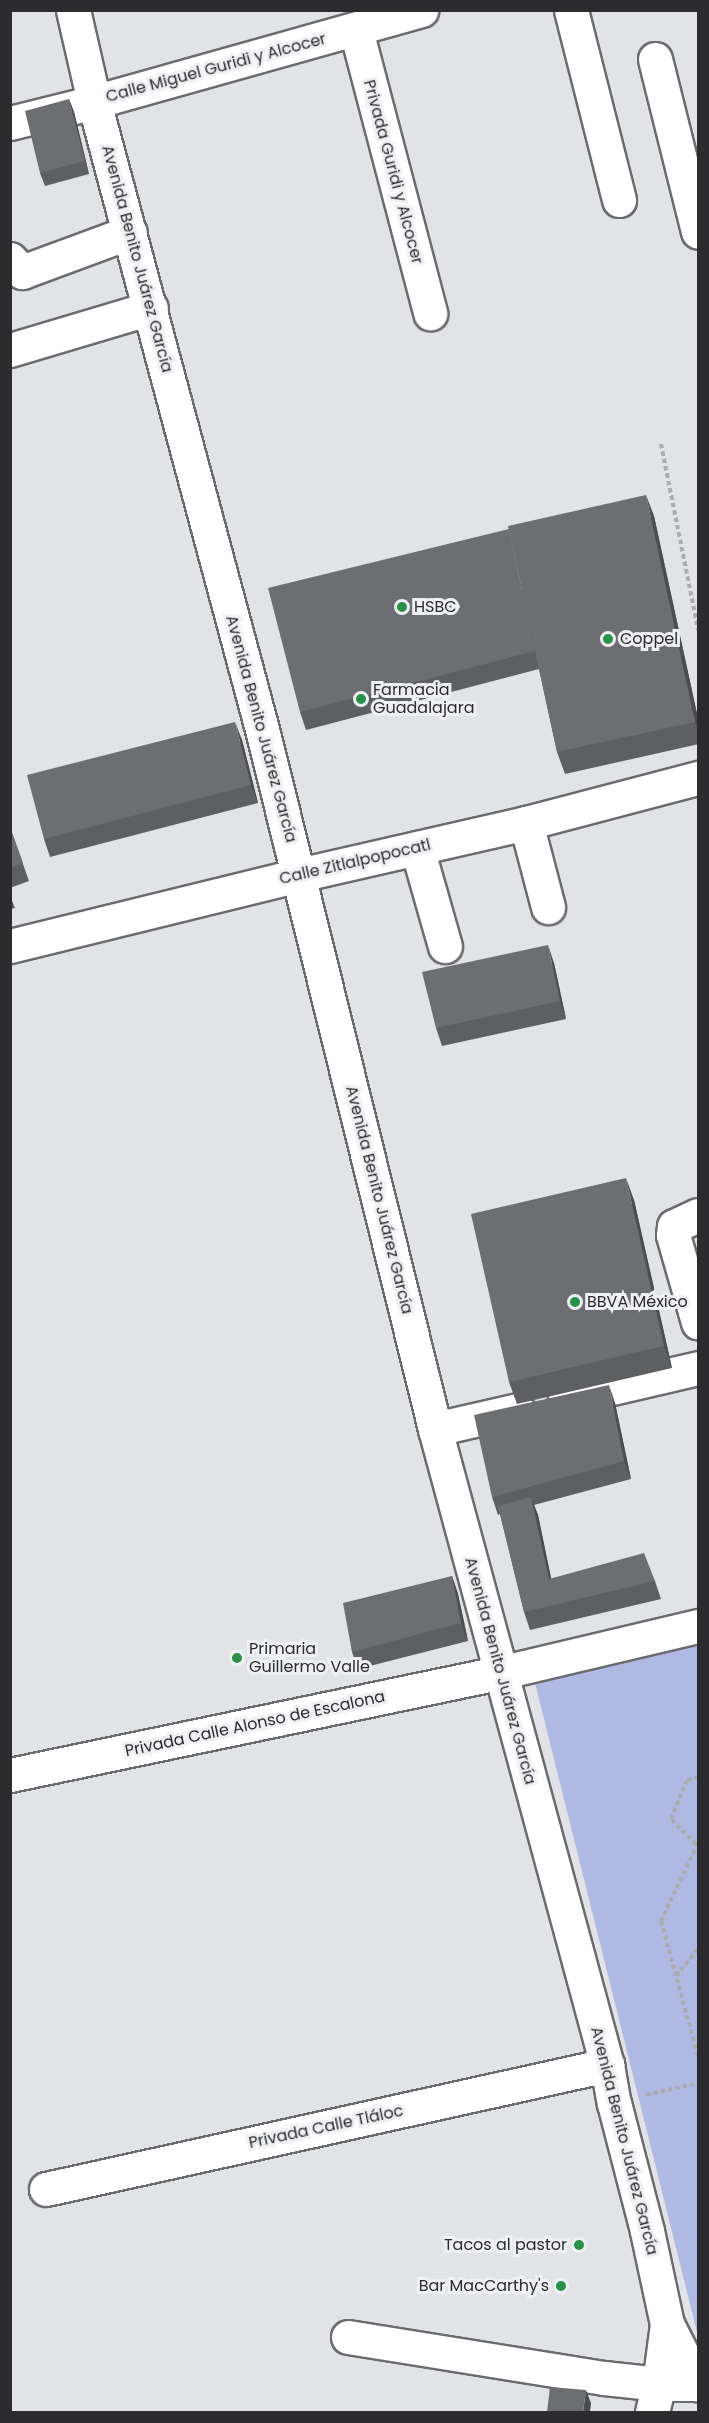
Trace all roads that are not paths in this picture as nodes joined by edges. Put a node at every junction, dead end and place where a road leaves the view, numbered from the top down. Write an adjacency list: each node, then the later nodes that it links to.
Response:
1 (73, 10): 6 (main road, Avenida Benito Juárez García)
2 (421, 10): 4 (main road, Calle Miguel Guridi y Alcocer)
3 (571, 10): 8 (main road)
4 (356, 30): 6 (main road, Calle Miguel Guridi y Alcocer); 13 (main road, Privada Guridi y Alcocer)
5 (655, 59): 10 (main road)
6 (94, 102): 7 (main road, Calle Miguel Guridi y Alcocer); 9 (main road, Avenida Benito Juárez García)
7 (10, 123)
8 (618, 200)
9 (130, 232): 11 (main road); 12 (main road, Avenida Benito Juárez García)
10 (699, 232)
11 (14, 270)
12 (151, 308): 14 (main road); 18 (main road, Avenida Benito Juárez García)
13 (430, 313)
14 (10, 350)
15 (699, 778): 16 (main road, Calle Zitlalpopocatl)
16 (526, 824): 17 (main road, Calle Zitlalpopocatl); 19 (main road)
17 (417, 848): 18 (main road, Calle Zitlalpopocatl); 21 (main road)
18 (299, 875): 20 (main road, Calle Zitlalpopocatl); 25 (main road, Avenida Benito Juárez García)
19 (548, 907)
20 (10, 946)
21 (445, 946)
22 (699, 1215): 23 (main road)
23 (699, 1322)
24 (699, 1368): 25 (main road)
25 (435, 1429): 27 (main road, Avenida Benito Juárez García)
26 (699, 1626): 27 (main road, Privada Calle Alonso de Escalona)
27 (499, 1673): 28 (main road, Privada Calle Alonso de Escalona); 29 (main road, Avenida Benito Juárez García)
28 (10, 1775)
29 (607, 2065): 30 (main road, Privada Calle Tláloc); 31 (main road, Avenida Benito Juárez García)
30 (46, 2188)
31 (667, 2324): 33 (main road, Avenida Benito Juárez García); 34 (main road)
32 (348, 2337): 34 (main road)
33 (698, 2384): 34 (main road)
34 (655, 2398)

